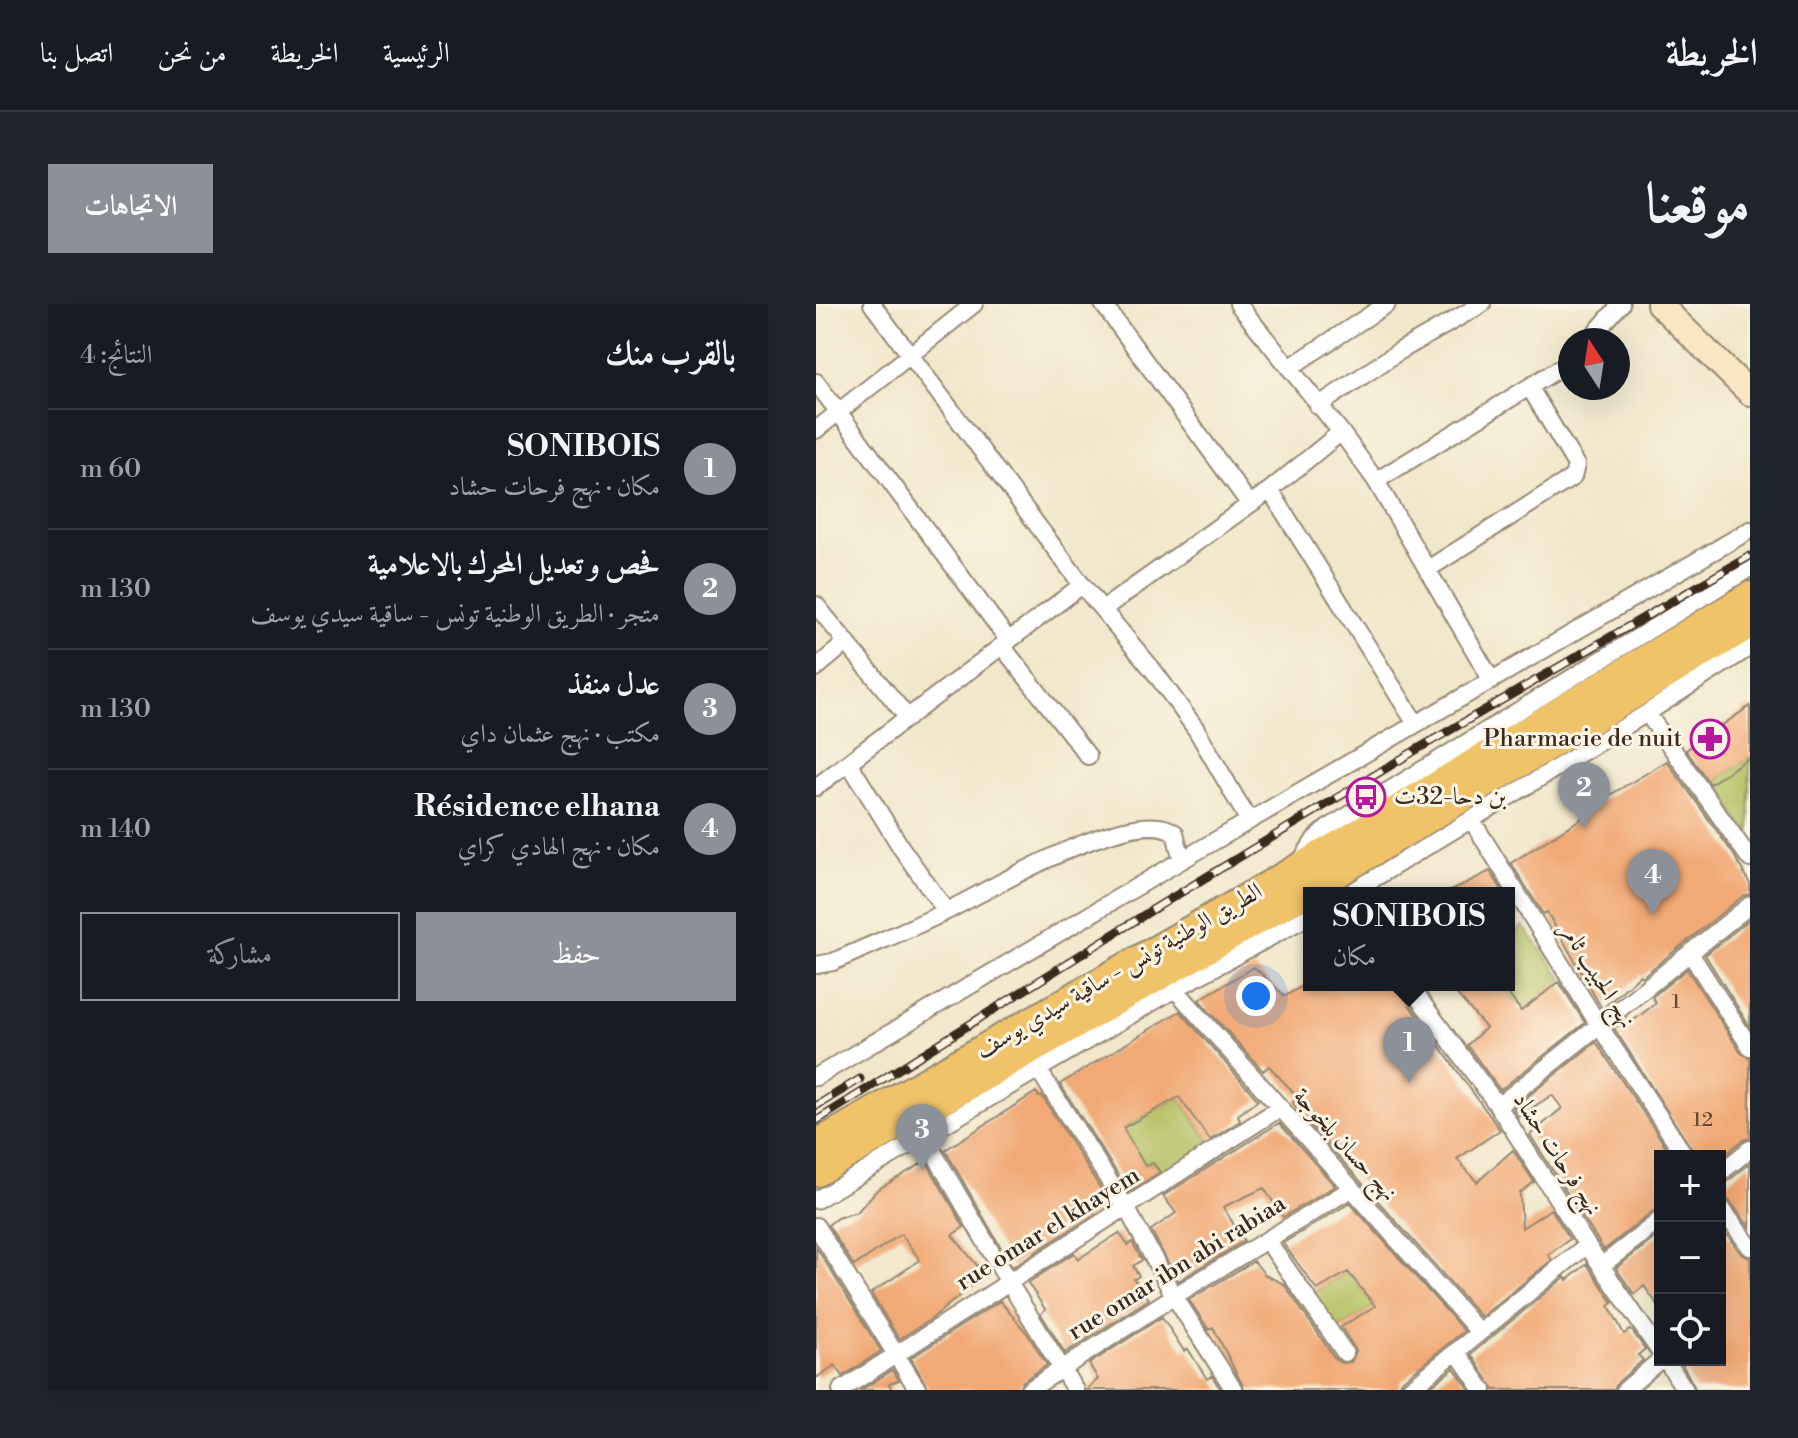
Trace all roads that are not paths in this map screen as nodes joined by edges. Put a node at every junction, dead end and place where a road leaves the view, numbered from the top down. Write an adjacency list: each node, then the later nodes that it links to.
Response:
1 (872, 304): 10 (street)
2 (974, 304): 10 (street)
3 (1103, 304): 22 (street)
4 (1238, 304): 11 (street)
5 (1387, 304): 11 (street)
6 (1482, 304): 16 (street)
7 (1621, 304): 9 (street)
8 (1659, 304): 15 (main road)
9 (1600, 328)
10 (911, 354): 17 (street); 26 (street)
11 (1289, 368): 16 (street)
12 (1558, 370): 14 (street)
13 (816, 382): 17 (street)
14 (1530, 388): 20 (street); 25 (street)
15 (1750, 393)
16 (1318, 406): 19 (street)
17 (838, 411): 18 (street); 32 (street)
18 (816, 430)
19 (1341, 432): 20 (street); 21 (street)
20 (1376, 481): 25 (street)
21 (1270, 490): 22 (street); 38 (street)
22 (1249, 503): 29 (street)
23 (1750, 530): 35 (street)
24 (1750, 568): 47 (street)
25 (1428, 569): 35 (street)
26 (1082, 585): 29 (street); 32 (street)
27 (1750, 596): 44 (highway, الطريق الوطنية تونس - ساقية سيدي يوسف)
28 (816, 605): 31 (street)
29 (1103, 609): 43 (street)
30 (1750, 624): 44 (highway, الطريق الوطنية تونس - ساقية سيدي يوسف)
31 (847, 642): 34 (street); 37 (street)
32 (1005, 643): 37 (street); 39 (street)
33 (1750, 647): 36 (street)
34 (816, 668)
35 (1492, 681): 38 (street)
36 (1647, 713): 42 (street); 45 (street)
37 (908, 718): 40 (street)
38 (1416, 724): 43 (street)
39 (1088, 756)
40 (849, 763): 41 (street); 52 (street)
41 (816, 787)
42 (1471, 819): 48 (street); 49 (street, نهج الحبيب ثامر)
43 (1249, 821): 46 (street)
44 (1352, 851): 47 (highway, الطريق الوطنية تونس - ساقية سيدي يوسف); 69 (highway, الطريق الوطنية تونس - ساقية سيدي يوسف)
45 (1750, 859)
46 (1182, 860): 52 (street); 61 (street)
47 (1297, 869): 65 (highway, الطريق الوطنية تونس - ساقية سيدي يوسف)
48 (1360, 887)
49 (1513, 887)
50 (1515, 890): 58 (street, نهج الحبيب ثامر)
51 (1750, 905): 54 (street)
52 (946, 911): 55 (street)
53 (1303, 919): 56 (street)
54 (1690, 953): 58 (street); 59 (street)
55 (816, 965)
56 (1175, 989): 60 (street); 63 (street, نهج حسان بلخوجة)
57 (1413, 991): 62 (street, نهج فرحات حشاد)
58 (1600, 1027): 62 (street); 67 (street, نهج الحبيب ثامر)
59 (1750, 1047)
60 (1038, 1069): 64 (street); 72 (street)
61 (816, 1077)
62 (1498, 1106): 77 (street, نهج فرحات حشاد)
63 (1280, 1108): 70 (street, نهج حسان بلخوجة); 72 (street, rue omar el khayem)
64 (924, 1136): 71 (street); 80 (street)
65 (816, 1145)
66 (1750, 1149): 68 (street)
67 (1681, 1150)
68 (1726, 1168)
69 (816, 1172)
70 (1351, 1189): 76 (street, rue omar ibn abi rabiaa); 82 (street, نهج حسان بلخوجة)
71 (816, 1200)
72 (1127, 1209): 80 (street, rue omar el khayem); 81 (street)
73 (1726, 1214): 78 (street)
74 (1657, 1222): 79 (street)
75 (816, 1226): 86 (street)
76 (1267, 1240): 81 (street, rue omar ibn abi rabiaa); 85 (street)
77 (1587, 1245): 79 (street, نهج فرحات حشاد); 82 (street)
78 (1750, 1247)
79 (1601, 1266): 83 (street, نهج فرحات حشاد)
80 (1008, 1281): 86 (street, rue omar el khayem); 89 (street)
81 (1174, 1296): 89 (street, rue omar ibn abi rabiaa); 94 (street)
82 (1479, 1332): 84 (street)
83 (1654, 1343)
84 (1456, 1351): 95 (street); 96 (street)
85 (1345, 1353)
86 (897, 1354): 90 (street, rue omar el khayem); 91 (street)
87 (1655, 1366): 97 (street)
88 (1667, 1366): 98 (street)
89 (1062, 1369): 92 (street, rue omar ibn abi rabiaa); 93 (street)
90 (841, 1390)
91 (918, 1390)
92 (1029, 1390)
93 (1075, 1390)
94 (1234, 1390)
95 (1409, 1390)
96 (1483, 1390)
97 (1625, 1390)
98 (1685, 1390)

